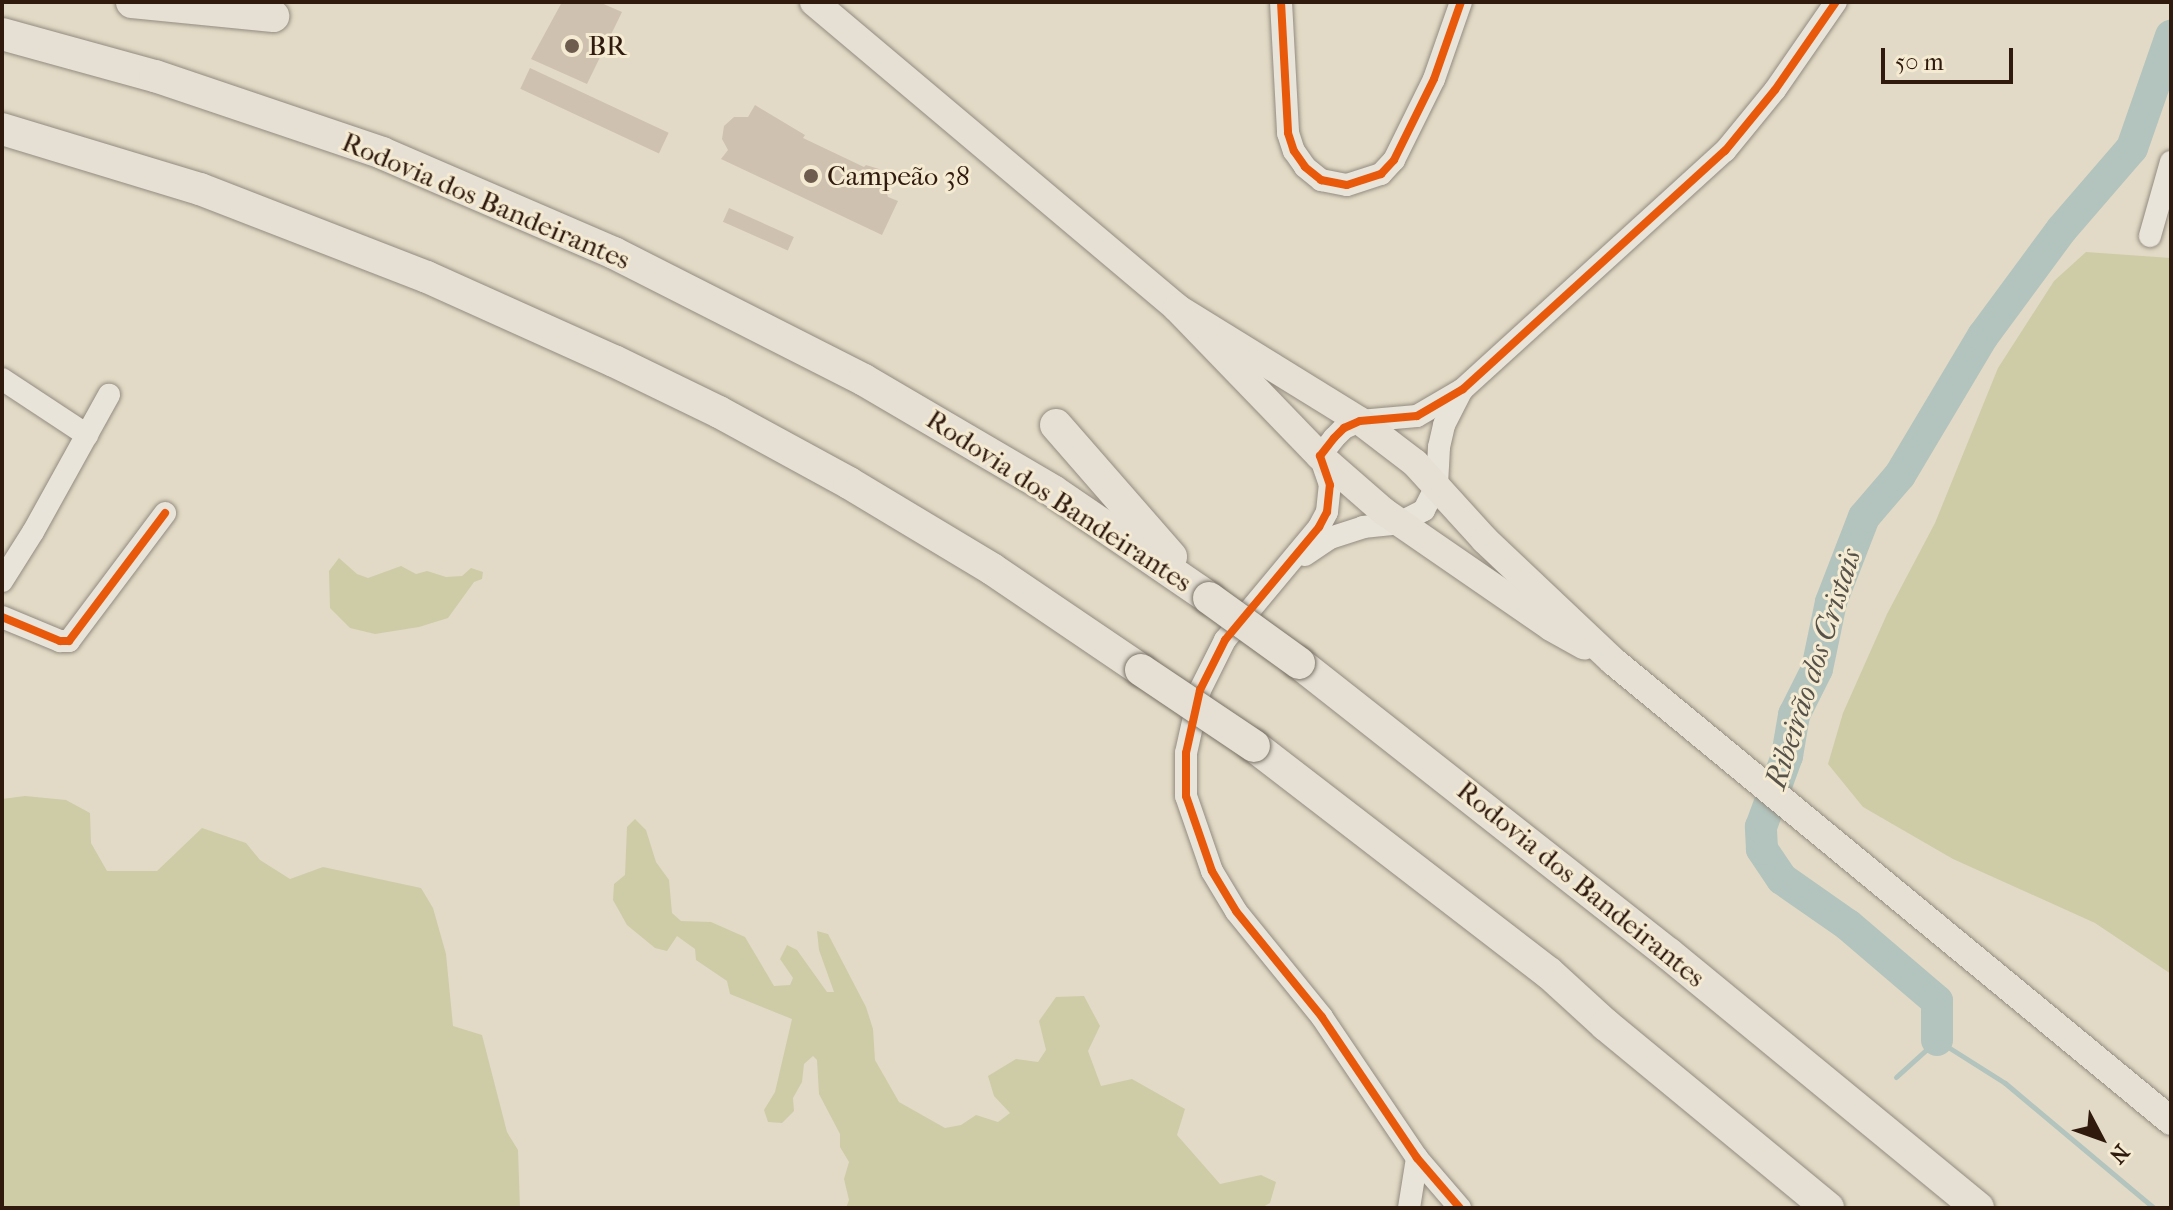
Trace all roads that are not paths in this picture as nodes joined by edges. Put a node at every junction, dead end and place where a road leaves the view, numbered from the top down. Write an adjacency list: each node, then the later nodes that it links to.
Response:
1 (132, 2): 6 (highway)
2 (814, 2): 11 (main road)
3 (1281, 2): 4 (street)
4 (1461, 2)
5 (1836, 2): 13 (street)
6 (273, 16)
7 (2, 34): 24 (highway, Rodovia dos Bandeirantes)
8 (2, 129): 31 (highway, bridge)
9 (2171, 162): 10 (street)
10 (2150, 236)
11 (1177, 308): 15 (main road); 18 (main road)
12 (2, 379): 17 (street)
13 (1463, 389): 15 (street); 19 (street)
14 (109, 395): 17 (street)
15 (1360, 421): 18 (street); 19 (main road)
16 (1056, 425): 24 (highway)
17 (87, 435): 23 (street)
18 (1320, 456): 21 (main road); 22 (street)
19 (1437, 485): 21 (street); 26 (main road)
20 (165, 513): 25 (street)
21 (1399, 523): 22 (street); 26 (main road)
22 (1278, 572): 28 (street)
23 (2, 581)
24 (1206, 596): 32 (highway, Rodovia dos Bandeirantes, bridge)
25 (2, 617)
26 (1613, 661): 27 (main road)
27 (2171, 1121)
28 (1417, 1158): 29 (street); 30 (street)
29 (1409, 1208)
30 (1460, 1208)
31 (1828, 1208)
32 (1978, 1208)

